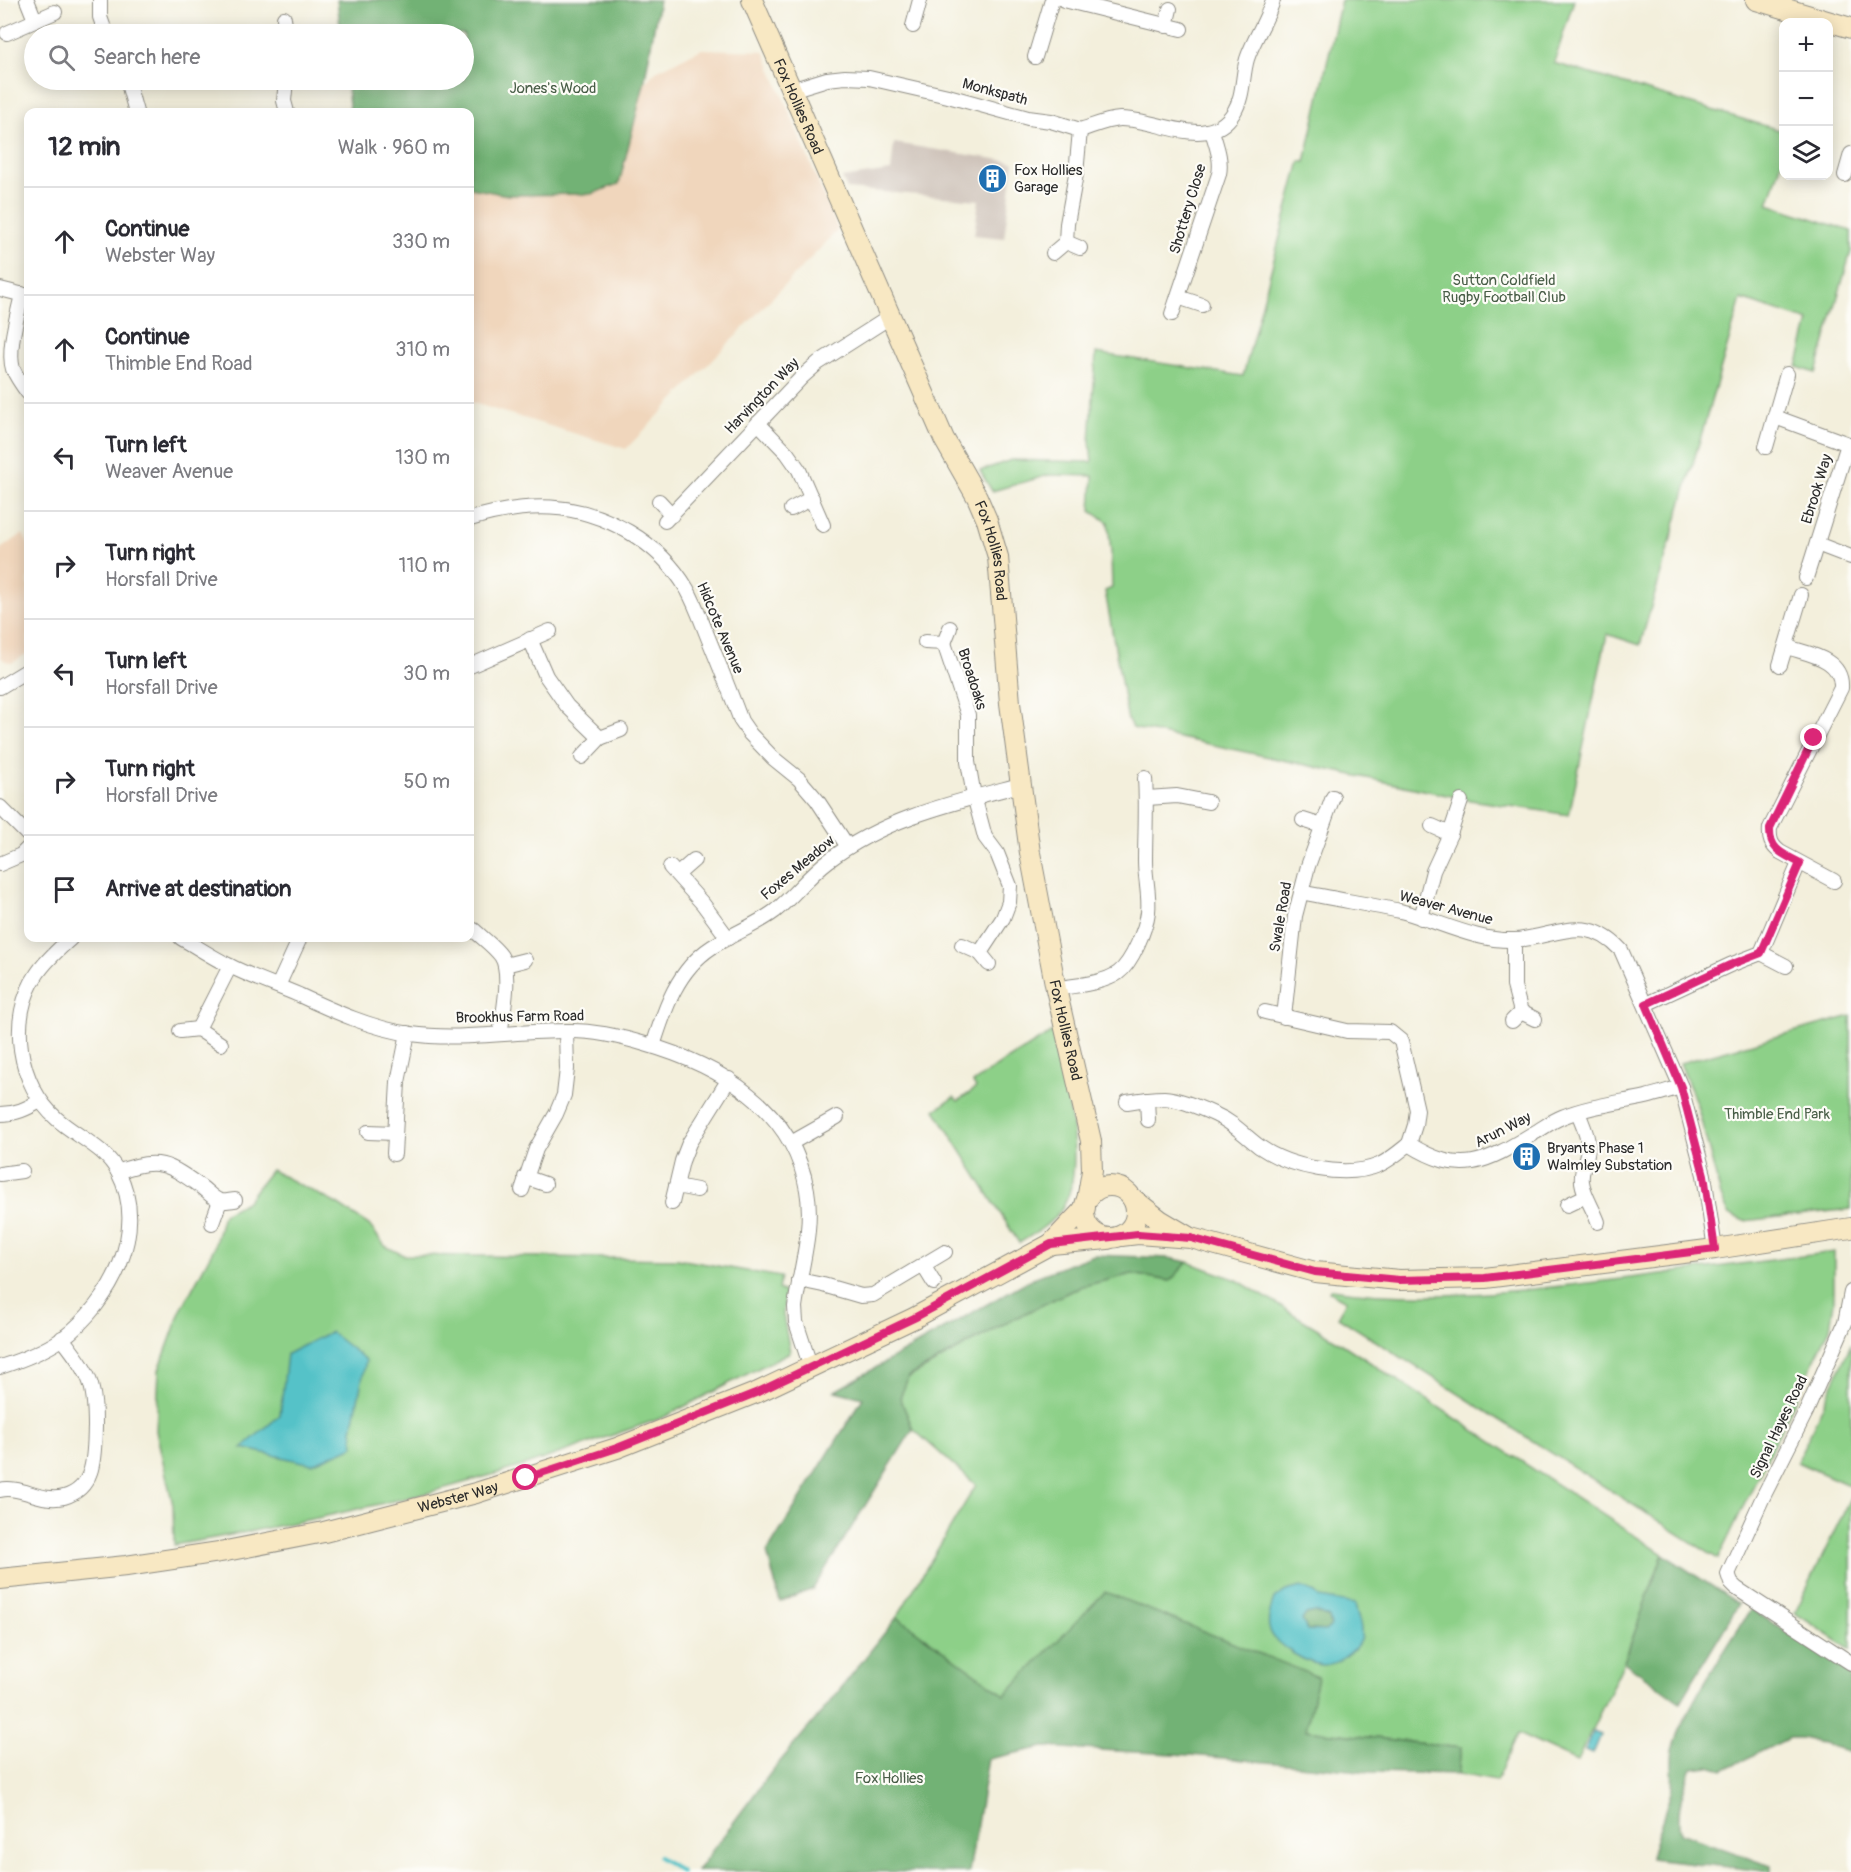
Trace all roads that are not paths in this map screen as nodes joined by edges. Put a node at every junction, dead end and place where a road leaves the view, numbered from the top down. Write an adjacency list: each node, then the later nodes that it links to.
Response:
1 (27, 0): 13 (street)
2 (100, 0): 15 (street)
3 (752, 0): 28 (street, Fox Hollies Road)
4 (1052, 0): 23 (street)
5 (1064, 0): 19 (street)
6 (1273, 0): 32 (street)
7 (1756, 0): 20 (street)
8 (919, 5): 11 (street); 18 (street)
9 (1170, 9): 19 (street)
10 (56, 12): 13 (street)
11 (932, 15)
12 (284, 18): 16 (street)
13 (36, 20): 14 (street)
14 (27, 24)
15 (102, 24)
16 (285, 24)
17 (24, 25): 22 (street)
18 (913, 26)
19 (1166, 26): 21 (street)
20 (1851, 28)
21 (1181, 30)
22 (7, 33)
23 (1039, 42): 24 (street); 25 (street)
24 (1054, 46)
25 (1035, 57)
26 (130, 90): 29 (street)
27 (285, 90): 30 (street)
28 (791, 90): 31 (street, Monkspath); 42 (street, Fox Hollies Road)
29 (135, 108)
30 (286, 108)
31 (1080, 130): 32 (street); 33 (street)
32 (1212, 131): 38 (street, Shottery Close)
33 (1066, 242): 34 (street); 35 (street)
34 (1080, 248)
35 (1053, 253)
36 (0, 289): 37 (street)
37 (24, 295)
38 (1178, 297): 40 (street); 41 (street, Shottery Close)
39 (24, 300): 44 (street)
40 (1202, 305)
41 (1172, 314)
42 (890, 316): 46 (street, Harvington Way); 72 (street, Fox Hollies Road)
43 (1787, 374): 45 (street)
44 (24, 388)
45 (1775, 417): 47 (street); 48 (street)
46 (758, 423): 49 (street); 50 (street, Harvington Way)
47 (1850, 444): 54 (street, Ebrook Way)
48 (1766, 447)
49 (812, 498): 51 (street); 53 (street)
50 (659, 501)
51 (791, 509)
52 (474, 518): 84 (street, Hidcote Avenue)
53 (823, 525)
54 (1817, 544): 55 (street, Ebrook Way); 56 (street, Ebrook Way)
55 (1851, 557)
56 (1806, 578)
57 (1801, 595): 63 (street)
58 (950, 628): 62 (street, Broadoaks)
59 (550, 631): 60 (street)
60 (530, 639): 64 (street); 69 (street)
61 (925, 642): 62 (street, Broadoaks)
62 (944, 643): 73 (street, Broadoaks)
63 (1786, 647): 65 (street); 87 (street)
64 (474, 664)
65 (1780, 665)
66 (24, 672): 67 (street)
67 (2, 682)
68 (621, 730): 69 (street)
69 (600, 738): 70 (street)
70 (582, 757)
71 (1145, 778): 75 (street)
72 (1020, 785): 73 (street, Foxes Meadow); 105 (street, Fox Hollies Road)
73 (974, 796): 84 (street, Foxes Meadow); 98 (street, Broadoaks)
74 (1333, 797): 80 (street, Swale Road)
75 (1146, 798): 77 (street); 105 (street)
76 (1461, 801): 83 (street)
77 (1208, 802)
78 (0, 807): 82 (street)
79 (1303, 820): 80 (street)
80 (1322, 825): 90 (street, Swale Road)
81 (1432, 826): 83 (street)
82 (24, 831)
83 (1450, 834): 91 (street)
84 (848, 847): 93 (street, Foxes Meadow)
85 (24, 852): 88 (street)
86 (694, 860): 93 (street)
87 (1800, 863): 89 (street); 99 (street)
88 (0, 864)
89 (1834, 881)
90 (1301, 892): 91 (street, Weaver Avenue); 108 (street, Swale Road)
91 (1421, 918): 94 (street, Weaver Avenue)
92 (474, 930): 101 (street)
93 (728, 938): 116 (street, Foxes Meadow)
94 (1514, 940): 106 (street, Weaver Avenue); 109 (street)
95 (67, 942): 120 (street)
96 (188, 942): 102 (street, Brookhus Farm Road)
97 (298, 942): 104 (street)
98 (962, 945)
99 (1761, 953): 103 (street); 106 (street)
100 (525, 960): 101 (street)
101 (505, 965): 114 (street)
102 (230, 966): 104 (street, Brookhus Farm Road); 110 (street)
103 (1786, 966)
104 (278, 986): 113 (street, Brookhus Farm Road)
105 (1056, 989): 128 (street, Fox Hollies Road)
106 (1646, 1004): 118 (street, Weaver Avenue)
107 (1265, 1012): 108 (street)
108 (1284, 1017): 130 (street)
109 (1535, 1019)
110 (198, 1029): 111 (street); 115 (street)
111 (180, 1031)
112 (566, 1031): 114 (street, Brookhus Farm Road); 116 (street, Brookhus Farm Road); 135 (street)
113 (408, 1034): 114 (street, Brookhus Farm Road); 127 (street)
114 (500, 1034)
115 (220, 1044)
116 (653, 1046): 117 (street, Brookhus Farm Road)
117 (729, 1079): 129 (street, Brookhus Farm Road); 136 (street)
118 (1681, 1087): 122 (street, Arun Way); 152 (street, Weaver Avenue)
119 (1147, 1099): 121 (street); 125 (street); 130 (street)
120 (40, 1101): 123 (street); 133 (street)
121 (1127, 1102)
122 (1578, 1112): 130 (street, Arun Way); 139 (street)
123 (0, 1114)
124 (837, 1117): 129 (street)
125 (1148, 1120)
126 (368, 1132): 127 (street)
127 (395, 1133): 131 (street)
128 (1091, 1141): 138 (street, Fox Hollies Road); 143 (street, Fox Hollies Road)
129 (791, 1143): 155 (street, Brookhus Farm Road)
130 (1409, 1144)
131 (394, 1154)
132 (22, 1171): 134 (street)
133 (118, 1172): 141 (street); 158 (street)
134 (0, 1173)
135 (545, 1184)
136 (676, 1186): 137 (street); 142 (street)
137 (697, 1190)
138 (1128, 1194): 143 (street); 149 (street); 150 (street, Fox Hollies Road)
139 (1586, 1196): 144 (street); 145 (street)
140 (235, 1200): 141 (street)
141 (220, 1201): 146 (street)
142 (672, 1203)
143 (1086, 1204): 149 (street); 151 (street, Webster Way)
144 (1567, 1205)
145 (1598, 1222)
146 (212, 1223)
147 (1851, 1228): 148 (street); 152 (street)
148 (1851, 1234)
149 (1115, 1237): 150 (street, Webster Way); 151 (street, Webster Way)
150 (1191, 1238): 152 (street)
151 (1051, 1244): 160 (street, Webster Way)
152 (1715, 1249)
153 (945, 1252): 154 (street)
154 (923, 1265): 155 (street); 156 (street)
155 (799, 1280): 160 (street, Brookhus Farm Road)
156 (934, 1283)
157 (1851, 1292): 163 (street, Signal Hayes Road)
158 (62, 1338): 159 (street); 161 (street)
159 (0, 1367)
160 (811, 1368): 162 (street, Webster Way)
161 (0, 1490)
162 (0, 1579)
163 (1851, 1663)

